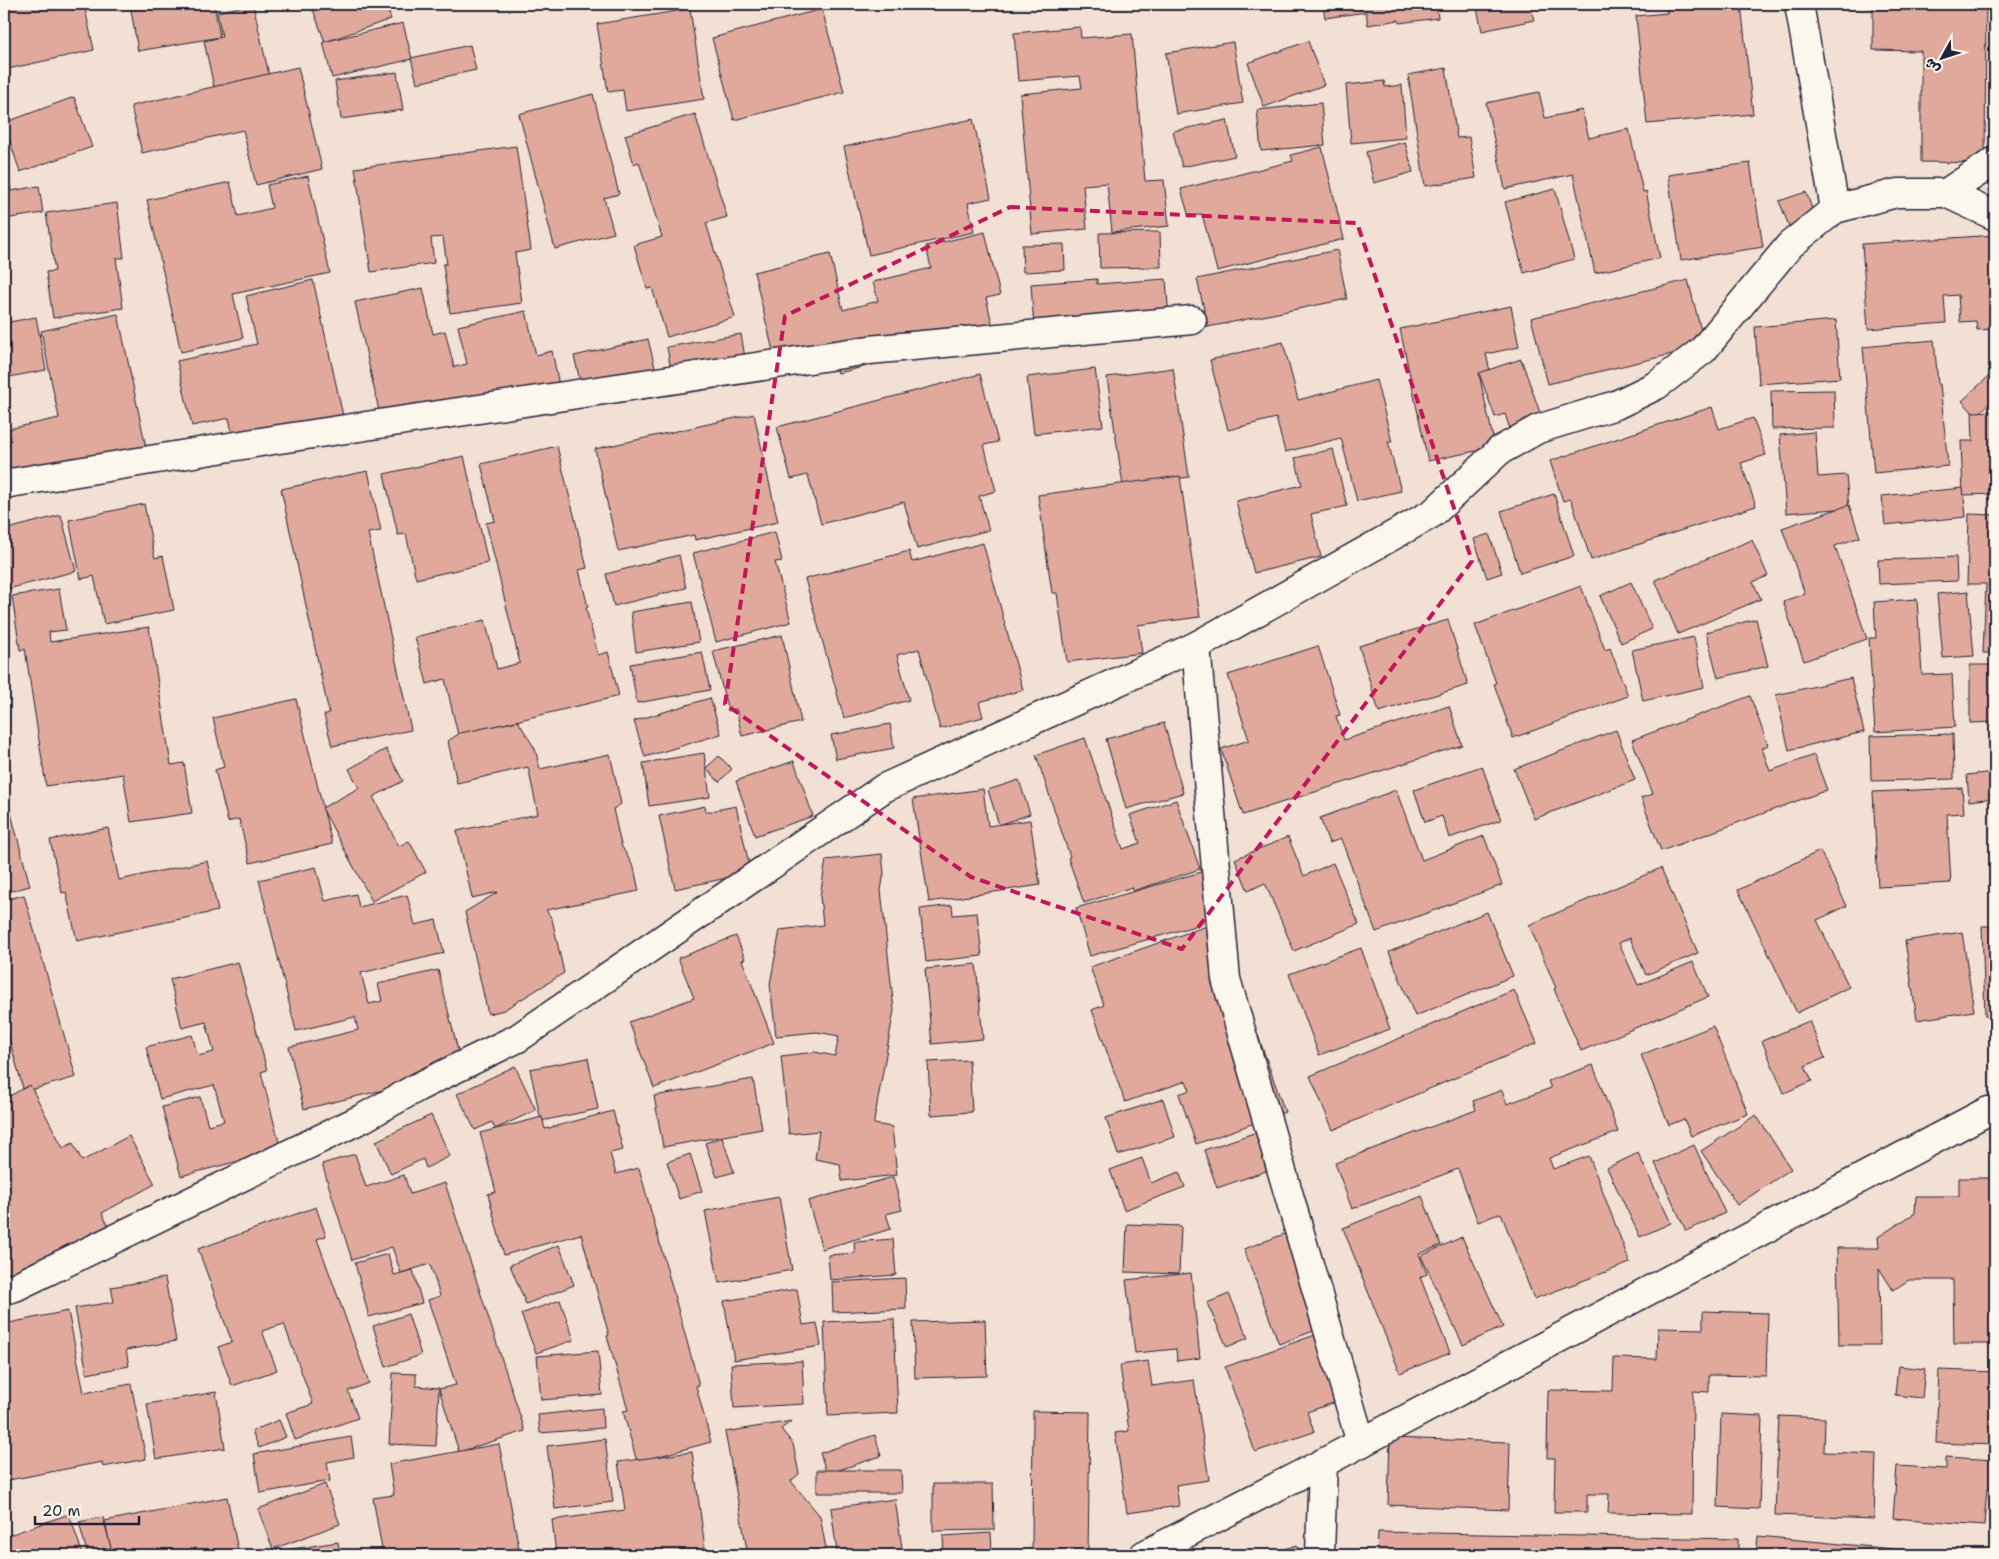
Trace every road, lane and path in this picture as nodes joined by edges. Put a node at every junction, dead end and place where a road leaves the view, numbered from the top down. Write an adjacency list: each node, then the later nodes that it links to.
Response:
1 (1799, 4): 4 (street)
2 (1995, 161): 3 (street)
3 (1946, 193): 4 (street); 5 (street)
4 (1835, 209): 8 (street)
5 (1995, 216)
6 (1192, 320): 7 (street)
7 (4, 484)
8 (1196, 646): 10 (street); 11 (street)
9 (1995, 1109): 11 (street)
10 (4, 1290)
11 (1361, 1442): 12 (street)
12 (1323, 1463): 13 (street); 14 (street)
13 (1144, 1555)
14 (1320, 1555)

